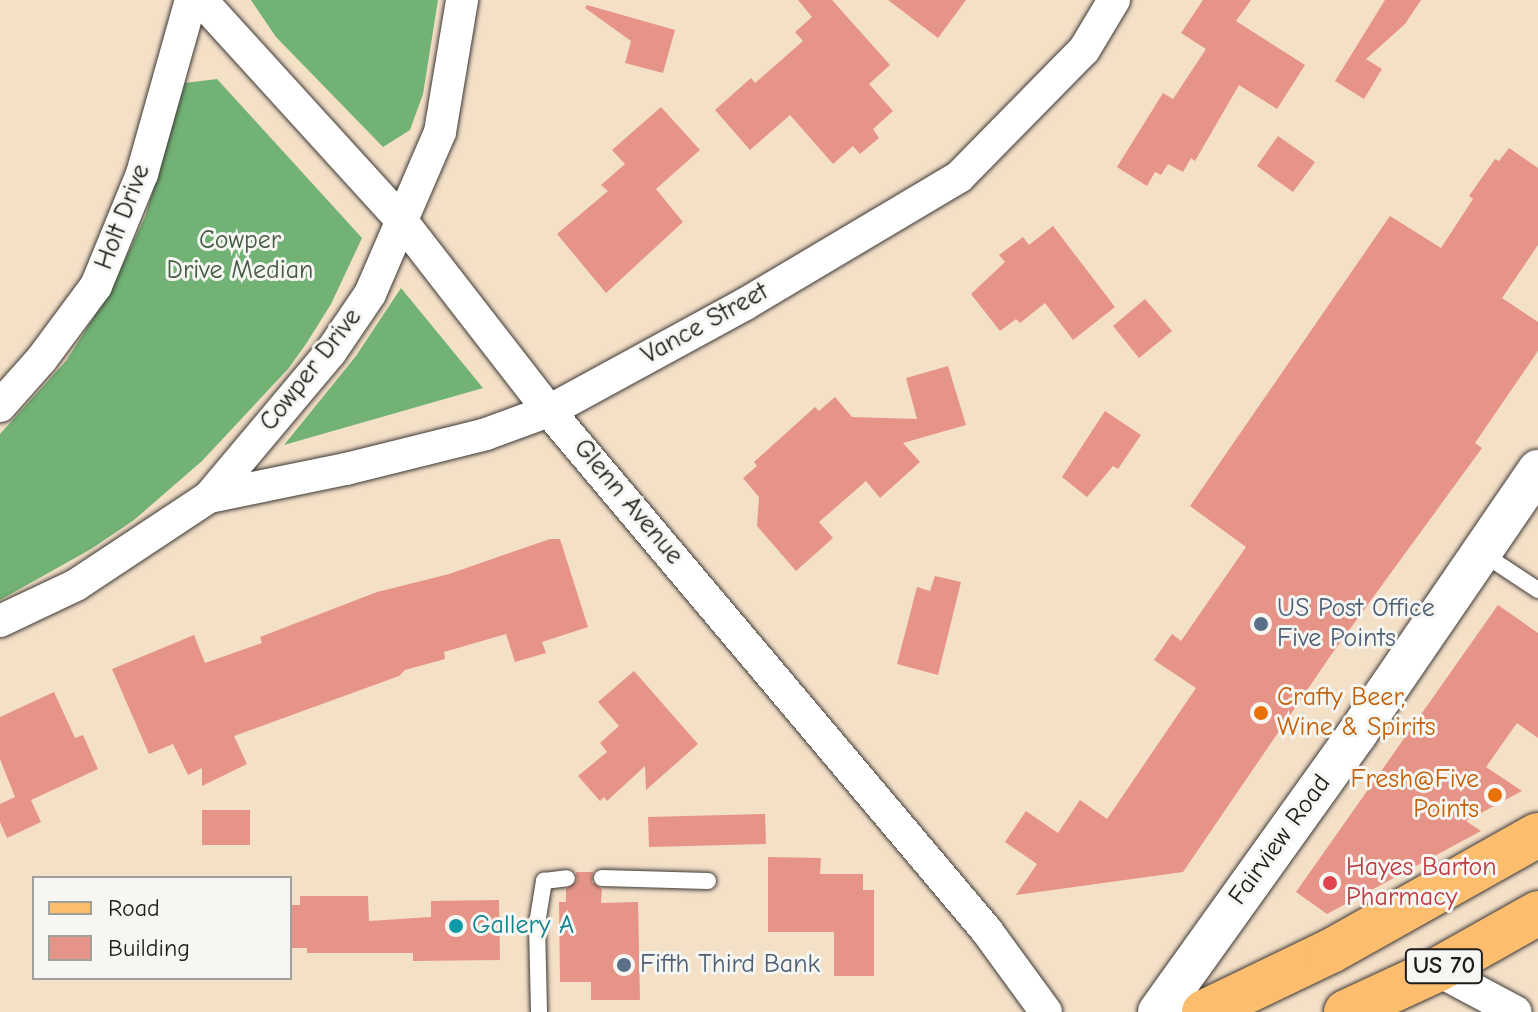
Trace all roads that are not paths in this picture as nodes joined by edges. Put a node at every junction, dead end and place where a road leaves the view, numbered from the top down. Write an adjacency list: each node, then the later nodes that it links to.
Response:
1 (191, 0): 6 (street, Holt Drive)
2 (201, 0): 5 (street, Glenn Avenue)
3 (462, 0): 5 (street, Cowper Drive)
4 (1114, 0): 7 (street, Vance Street)
5 (401, 220): 7 (street, Glenn Avenue); 9 (street, Cowper Drive)
6 (0, 406)
7 (549, 411): 9 (street, Vance Street); 20 (street, Glenn Avenue)
8 (1538, 470): 10 (street, Fairview Road)
9 (209, 497): 12 (street, Cowper Drive)
10 (1482, 553): 11 (lane); 21 (street, Fairview Road)
11 (1538, 590)
12 (0, 621)
13 (1538, 835): 22 (main road, US 70)
14 (567, 878): 19 (lane)
15 (602, 878): 16 (lane)
16 (708, 881)
17 (1538, 913): 18 (main road, US 70)
18 (1437, 970): 23 (main road, US 70); 24 (street)
19 (539, 1012)
20 (1046, 1012)
21 (1158, 1012)
22 (1204, 1012)
23 (1346, 1012)
24 (1516, 1012)

